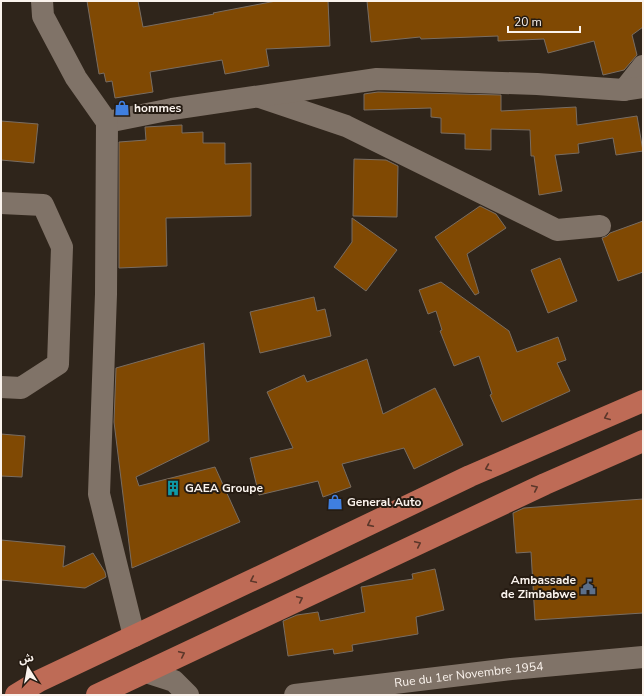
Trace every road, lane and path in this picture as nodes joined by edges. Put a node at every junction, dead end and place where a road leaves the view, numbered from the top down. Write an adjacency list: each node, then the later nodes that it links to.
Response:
1 (42, 1): 5 (street)
2 (643, 66): 3 (street)
3 (633, 88): 4 (street)
4 (257, 96): 5 (street); 7 (street)
5 (107, 122): 11 (street)
6 (1, 202): 8 (street)
7 (600, 226)
8 (1, 387)
9 (643, 401): 11 (highway, one-way to 11)
10 (643, 441): 13 (highway, one-way to 10)
11 (134, 636): 14 (highway)
12 (643, 657): 17 (street, Rue du 1er Novembre 1954)
13 (146, 672): 15 (highway); 16 (street)
14 (16, 695)
15 (96, 695)
16 (188, 695)
17 (295, 695)

